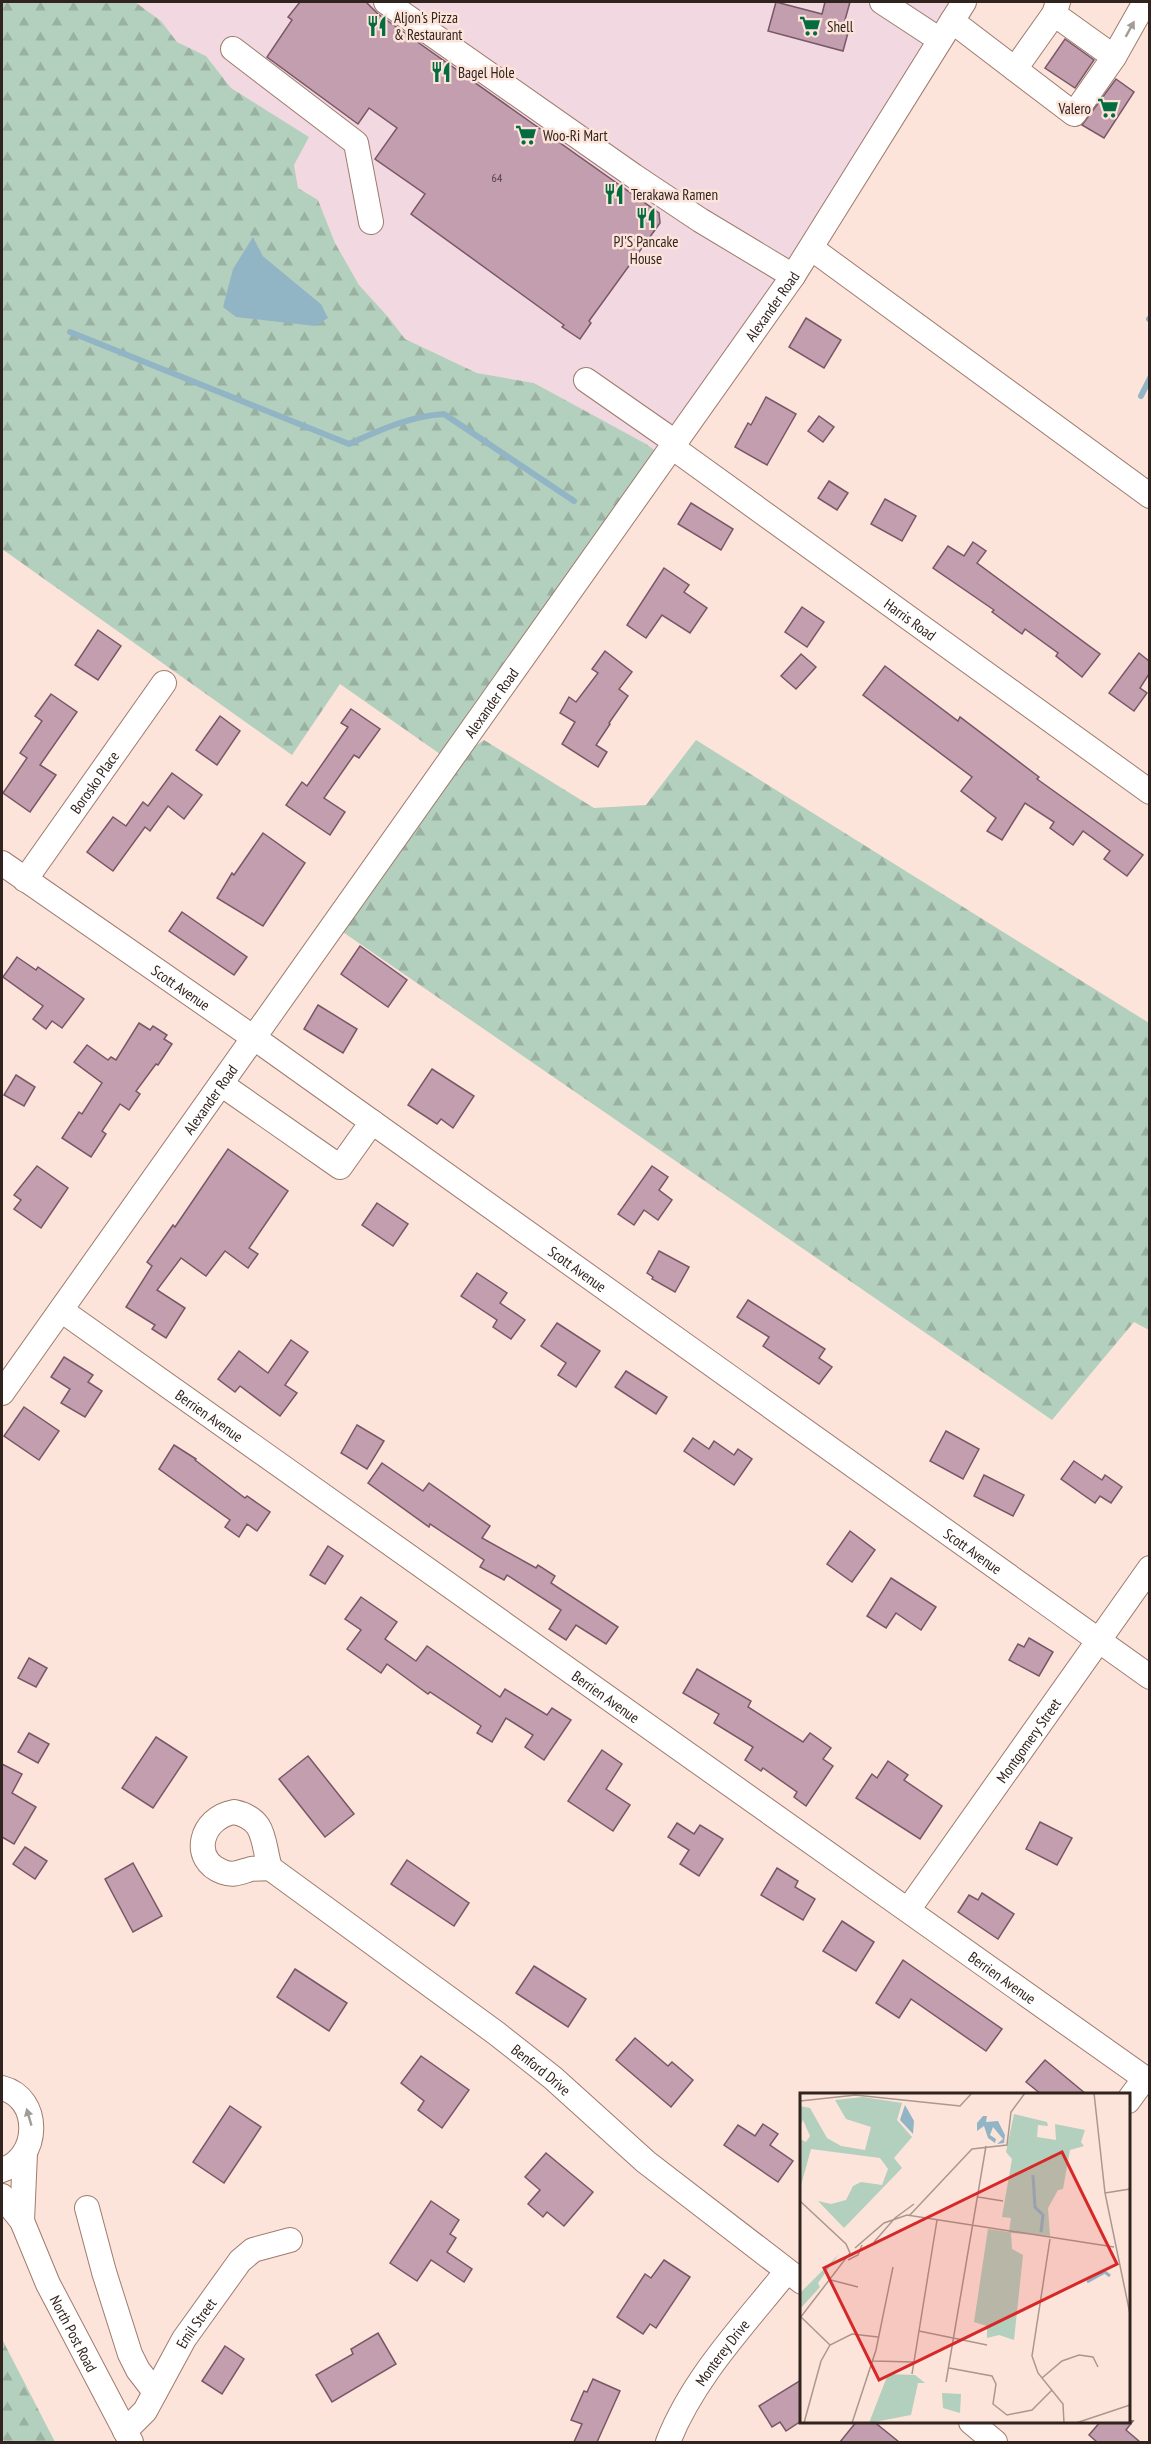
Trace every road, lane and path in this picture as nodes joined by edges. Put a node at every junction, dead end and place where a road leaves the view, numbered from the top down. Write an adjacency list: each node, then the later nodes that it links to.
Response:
1 (386, 2): 5 (street)
2 (882, 2): 6 (street)
3 (1145, 2): 8 (street, one-way to 3)
4 (1056, 8): 8 (street); 9 (street)
5 (416, 10): 12 (street)
6 (952, 21): 9 (street); 11 (street, Alexander Road)
7 (233, 49): 10 (street)
8 (1114, 57): 9 (street)
9 (1015, 69)
10 (371, 222)
11 (811, 248): 12 (street, Alexander Road); 15 (street)
12 (793, 276): 14 (street, Alexander Road)
13 (586, 380): 14 (street, Harris Road)
14 (674, 444): 17 (street, Harris Road); 20 (street, Alexander Road)
15 (1149, 496)
16 (164, 683): 19 (street, Borosko Place)
17 (1149, 792)
18 (2, 863): 19 (street, Scott Avenue)
19 (25, 880): 20 (street, Scott Avenue)
20 (254, 1038): 21 (street, Alexander Road); 22 (street, Scott Avenue)
21 (221, 1084): 22 (street); 23 (street, Alexander Road)
22 (372, 1122): 26 (street, Scott Avenue)
23 (61, 1310): 24 (street, Alexander Road); 29 (street, Berrien Avenue)
24 (2, 1393)
25 (1149, 1568): 26 (street, Montgomery Street)
26 (1098, 1641): 27 (street, Scott Avenue); 29 (street, Montgomery Street)
27 (1149, 1677)
28 (270, 1868): 39 (street, Benford Drive)
29 (908, 1910): 30 (street, Berrien Avenue)
30 (1147, 2080): 32 (street)
31 (3, 2087): 33 (street, North Post Road, one-way to 31)
32 (1130, 2099)
33 (25, 2153): 34 (street); 37 (street, North Post Road)
34 (2, 2170)
35 (2, 2196): 37 (street, North Post Road)
36 (87, 2208): 40 (street)
37 (22, 2222): 42 (street, North Post Road)
38 (290, 2240): 40 (street, Emil Street)
39 (794, 2276): 43 (street, Monterey Drive)
40 (155, 2392): 42 (street, Emil Street)
41 (973, 2423): 44 (street)
42 (128, 2437)
43 (668, 2442)
44 (995, 2442)

